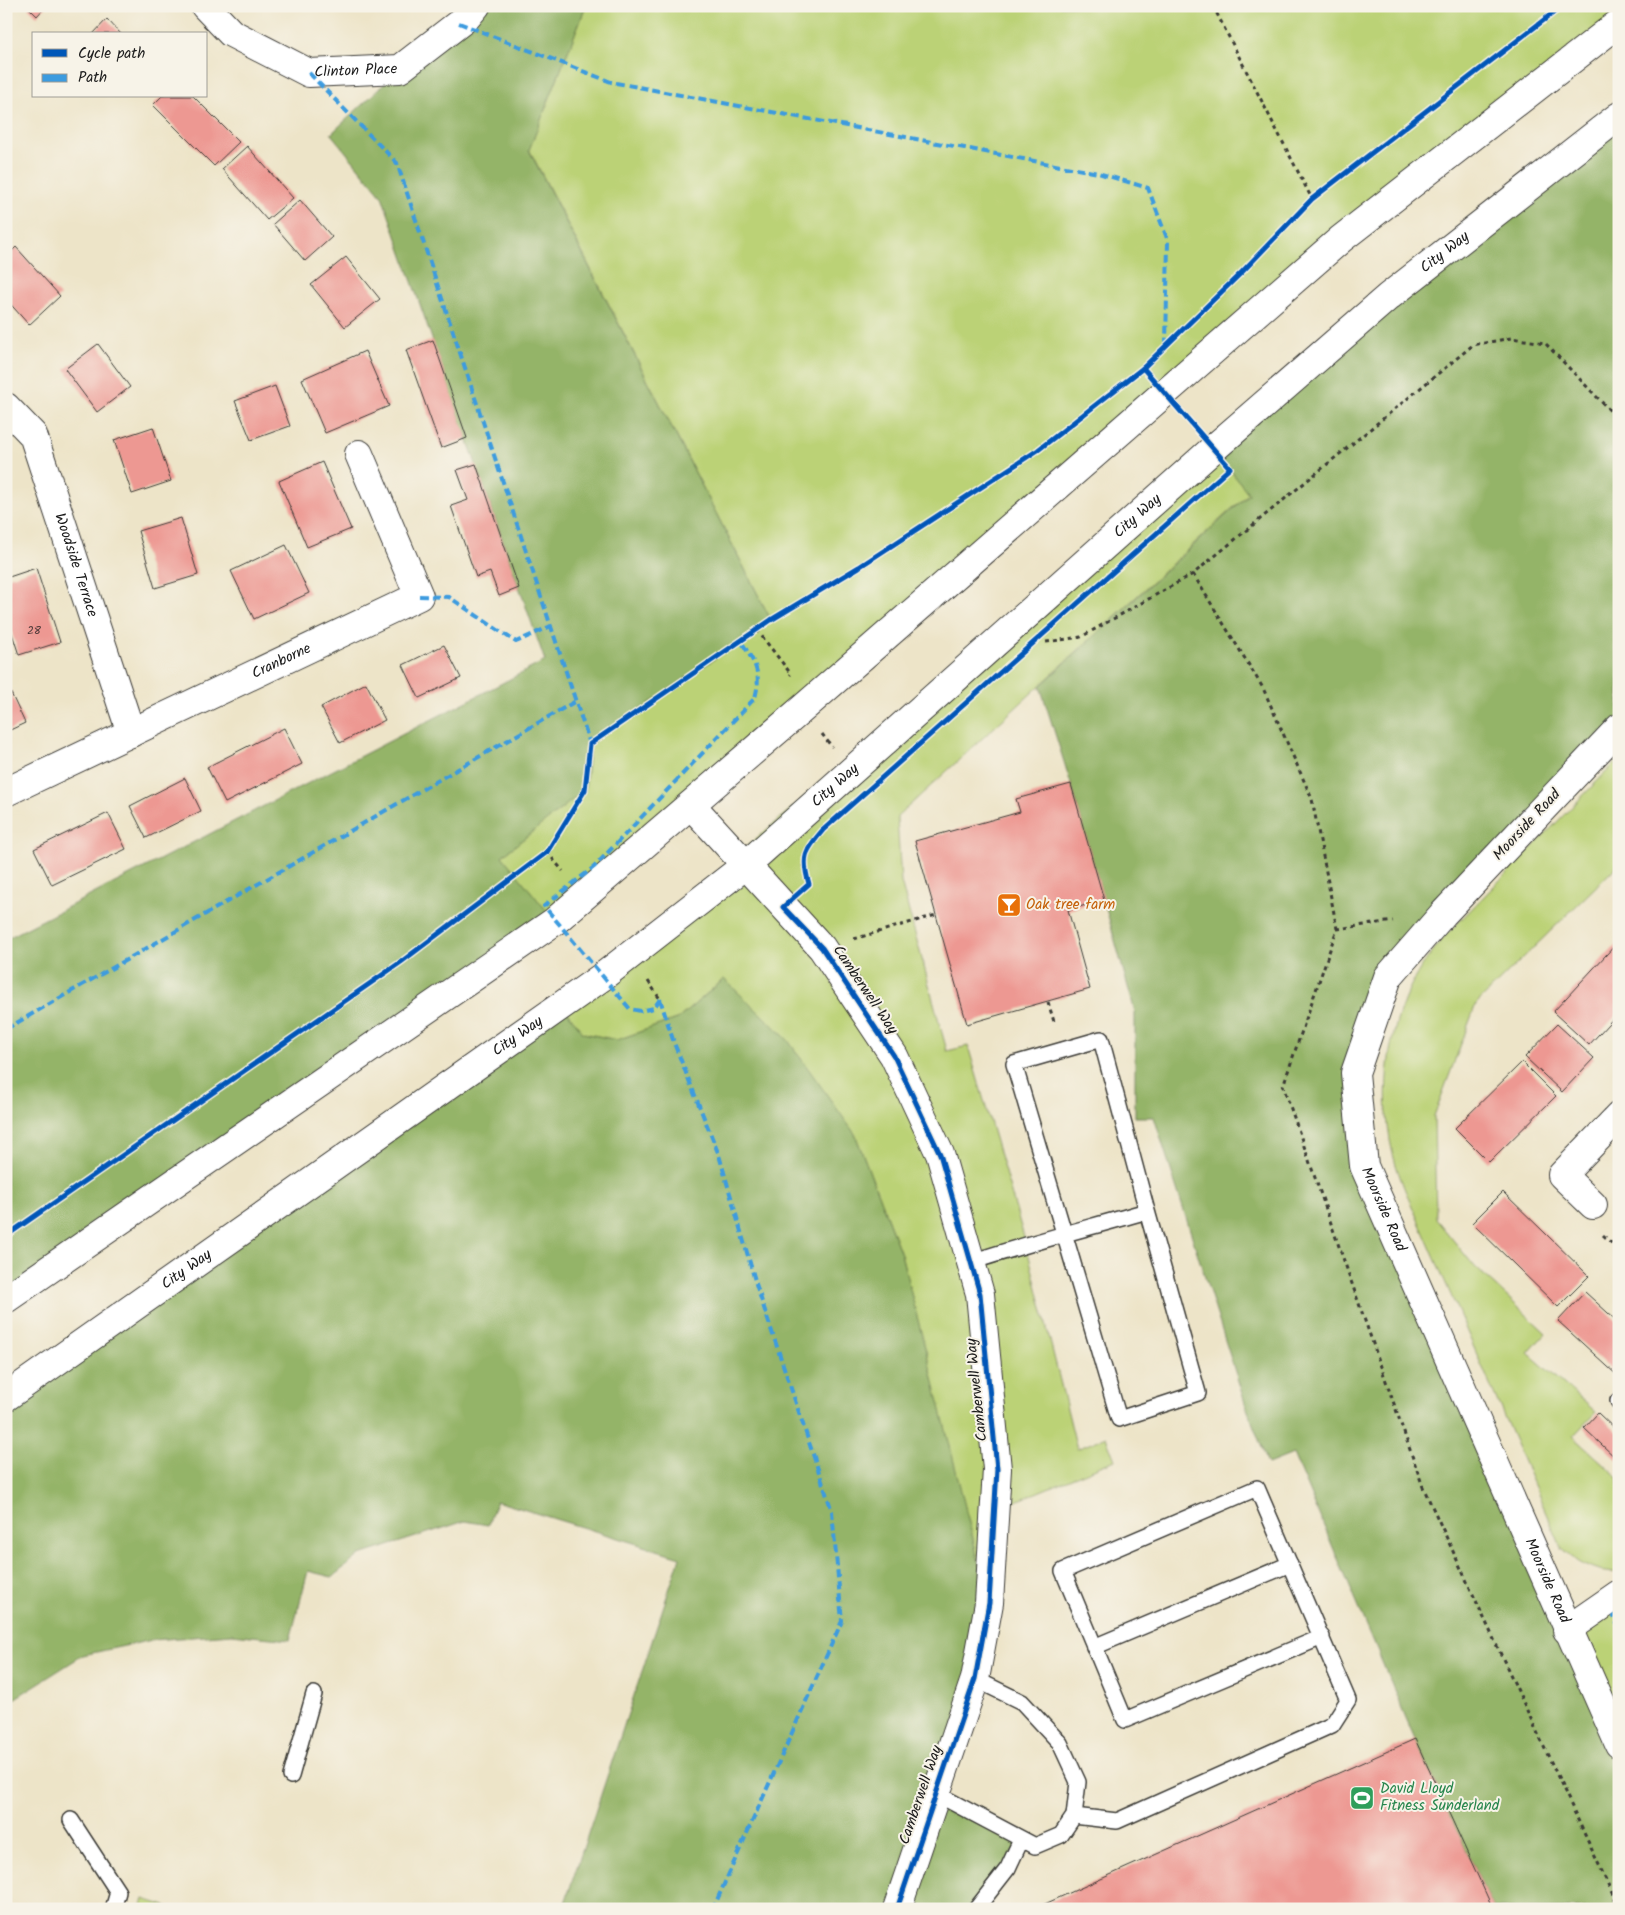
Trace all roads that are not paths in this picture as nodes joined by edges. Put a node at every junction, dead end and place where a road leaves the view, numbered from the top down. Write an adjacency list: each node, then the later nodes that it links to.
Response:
1 (204, 6): 2 (main road, Clinton Place)
2 (476, 6)
3 (1619, 22): 10 (main road)
4 (1619, 116): 11 (main road, City Way)
5 (6, 407): 8 (main road, Woodside Terrace)
6 (360, 454): 8 (main road, Cranborne)
7 (1619, 728): 21 (main road, Moorside Road)
8 (131, 733): 9 (main road, Cranborne)
9 (6, 792)
10 (691, 805): 11 (main road, Camberwell Way); 17 (main road)
11 (746, 865): 16 (main road, Camberwell Way); 18 (main road, City Way)
12 (1619, 1116): 13 (main road)
13 (1593, 1205)
14 (1147, 1212): 15 (lane); 15 (lane); 15 (lane)
15 (1064, 1234): 16 (lane)
16 (971, 1262): 24 (main road, Camberwell Way)
17 (6, 1299)
18 (6, 1397)
19 (1290, 1564): 22 (lane); 23 (lane); 23 (lane)
20 (1619, 1594): 21 (main road)
21 (1567, 1630): 26 (main road, Moorside Road)
22 (1322, 1637): 23 (lane); 29 (lane)
23 (1094, 1647)
24 (975, 1679): 28 (main road, Camberwell Way); 29 (lane)
25 (314, 1694): 27 (lane)
26 (1619, 1744)
27 (291, 1776)
28 (935, 1793): 31 (lane); 33 (main road, Camberwell Way)
29 (1074, 1816): 31 (lane)
30 (71, 1820): 32 (lane)
31 (1021, 1840): 34 (lane)
32 (113, 1909)
33 (897, 1909)
34 (976, 1909)

